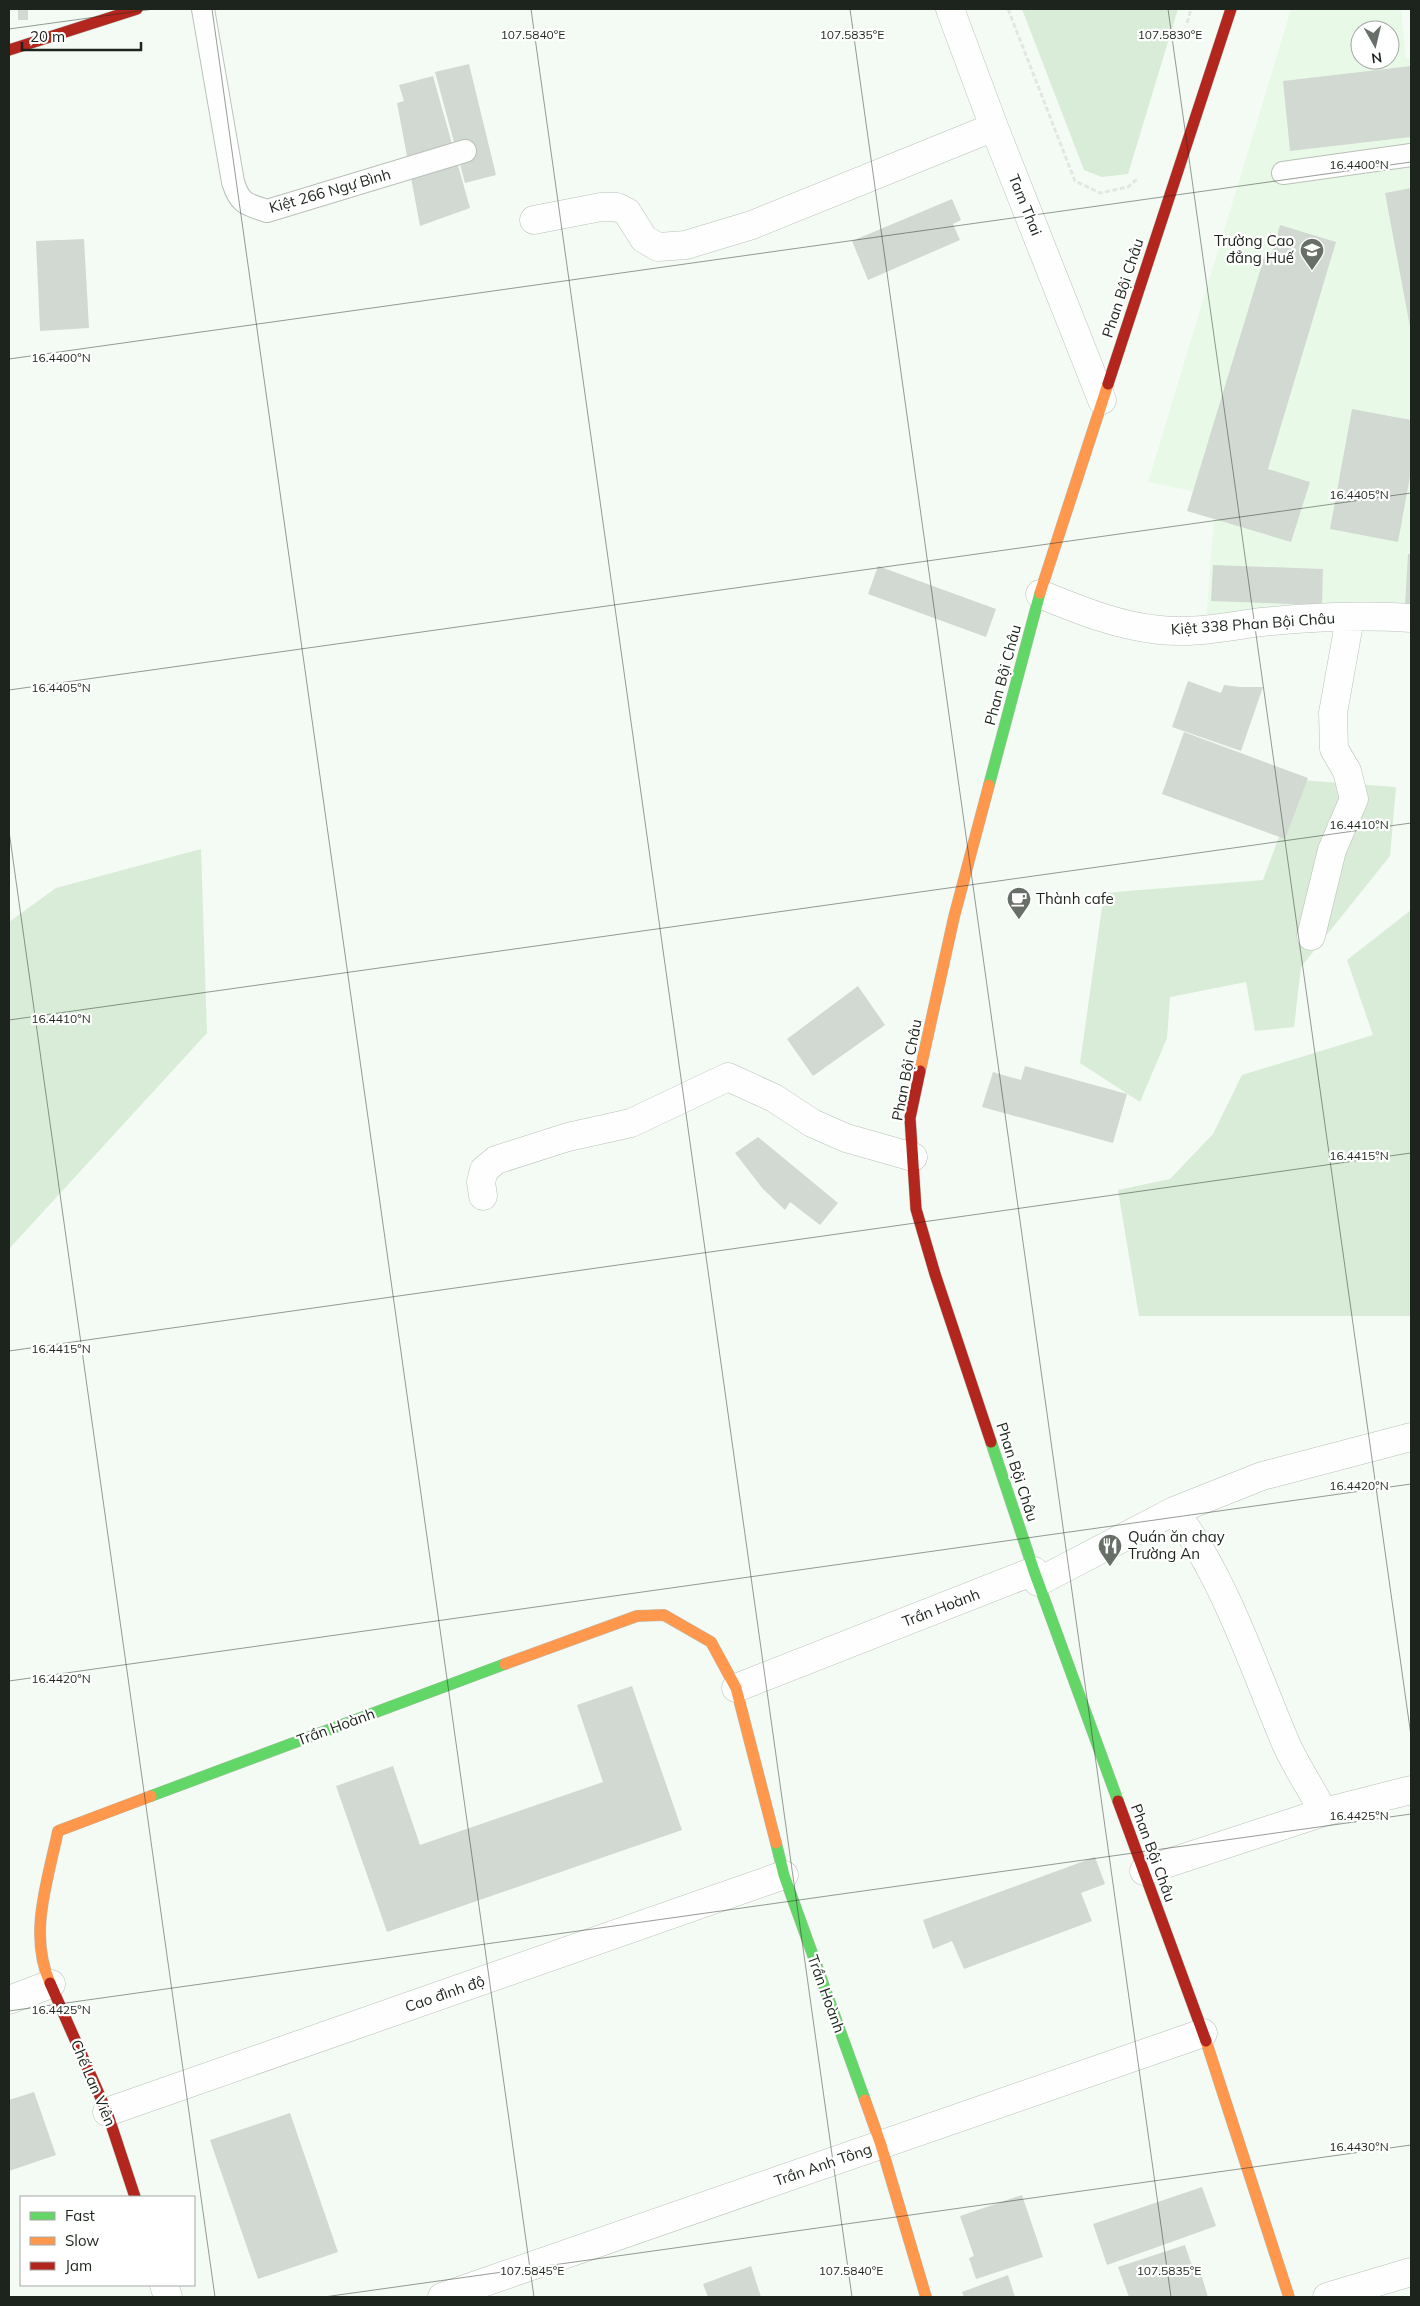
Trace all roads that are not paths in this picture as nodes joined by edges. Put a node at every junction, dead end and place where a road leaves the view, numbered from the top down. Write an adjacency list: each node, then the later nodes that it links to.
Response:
1 (137, 9): 5 (main road)
2 (203, 9): 7 (lane, Kiệt 266 Ngự Bình)
3 (950, 9): 6 (street, Tam Thai)
4 (1231, 9): 11 (main road, Phan Bội Châu)
5 (9, 50)
6 (994, 127): 10 (street); 11 (street, Tam Thai)
7 (465, 151)
8 (1411, 155): 9 (lane)
9 (1283, 173)
10 (534, 220)
11 (1102, 400): 12 (main road, Phan Bội Châu)
12 (1040, 594): 13 (street, Kiệt 338 Phan Bội Châu); 16 (main road, Phan Bội Châu)
13 (1350, 618): 14 (street, Kiệt 338 Phan Bội Châu); 15 (street)
14 (1411, 618)
15 (1311, 936)
16 (913, 1157): 17 (street); 20 (main road, Phan Bội Châu)
17 (483, 1196)
18 (1411, 1437): 19 (street, Trần Hoành)
19 (1174, 1510): 20 (street, Trần Hoành); 23 (street)
20 (1036, 1577): 21 (street, Trần Hoành); 24 (main road, Phan Bội Châu)
21 (736, 1688): 25 (main road, Trần Hoành); 26 (main road, Trần Hoành)
22 (1411, 1793): 23 (street)
23 (1324, 1812): 24 (street)
24 (1144, 1871): 28 (main road, Phan Bội Châu)
25 (784, 1875): 29 (street, Cao đình độ); 30 (main road, Trần Hoành)
26 (51, 1984): 27 (street); 29 (main road, Chế Lan Viên)
27 (9, 2000)
28 (1203, 2033): 30 (street, Trần Anh Tông); 35 (main road, Phan Bội Châu)
29 (107, 2112): 31 (main road, Chế Lan Viên)
30 (881, 2145): 33 (street, Trần Anh Tông); 34 (main road, Trần Hoành)
31 (135, 2196)
32 (1411, 2272): 36 (street)
33 (442, 2297)
34 (926, 2297)
35 (1289, 2297)
36 (1327, 2297)

